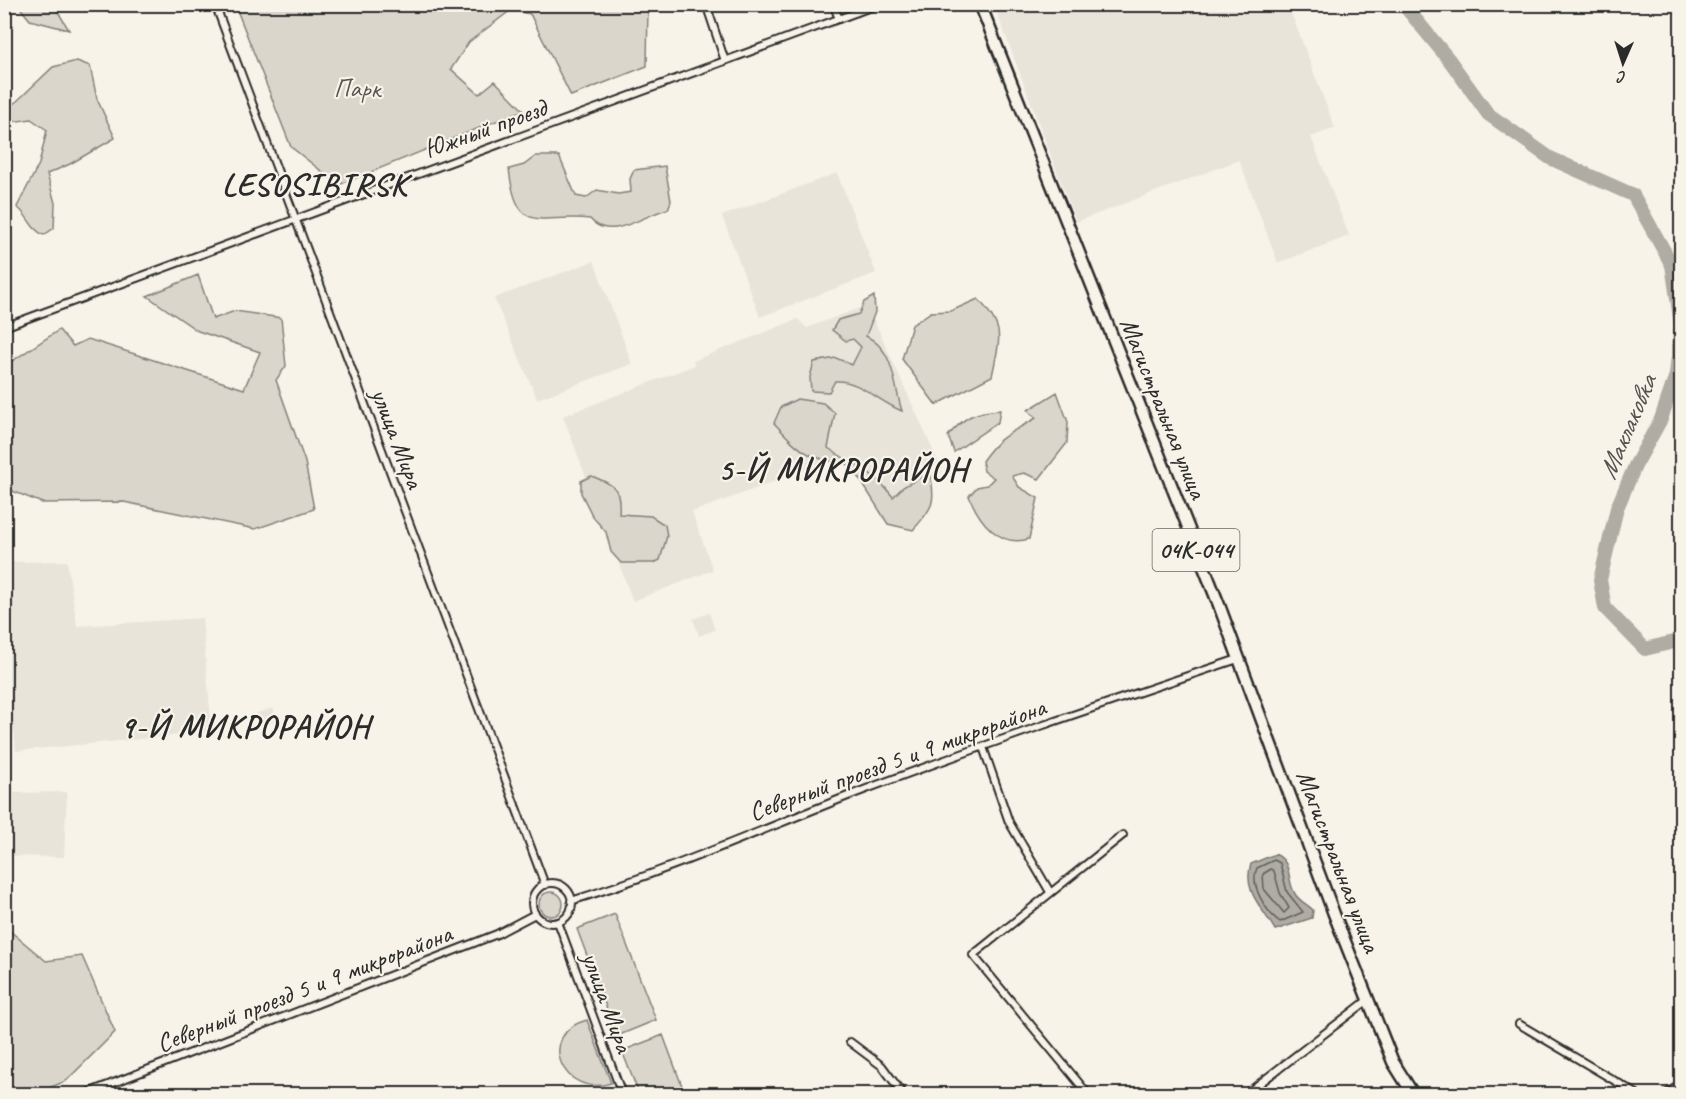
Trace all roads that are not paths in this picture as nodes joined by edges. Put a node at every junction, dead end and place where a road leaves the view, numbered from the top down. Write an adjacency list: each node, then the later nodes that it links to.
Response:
1 (215, 4): 8 (street, улица Мира)
2 (706, 4): 7 (street)
3 (834, 4): 6 (street)
4 (879, 4): 6 (street, Южный проезд)
5 (980, 4): 10 (main road, Магистральная улица / 04К-044)
6 (839, 20): 7 (street, Южный проезд)
7 (725, 61): 8 (street, Южный проезд)
8 (294, 221): 9 (street, Южный проезд); 13 (street, улица Мира)
9 (4, 327)
10 (1238, 659): 11 (street, Северный проезд 5 и 9 микрорайона); 18 (main road, Магистральная улица / 04К-044)
11 (983, 747): 14 (street); 15 (street, Северный проезд 5 и 9 микрорайона)
12 (1123, 835): 14 (street)
13 (545, 885): 15 (street); 16 (street)
14 (1050, 892): 25 (street)
15 (572, 901): 17 (street)
16 (535, 914): 17 (street); 22 (street, Северный проезд 5 и 9 микрорайона)
17 (558, 922): 23 (street, улица Мира)
18 (1368, 1000): 26 (street); 27 (main road, Магистральная улица / 04К-044)
19 (1519, 1024): 28 (street)
20 (850, 1042): 24 (street)
21 (1682, 1083): 29 (street)
22 (85, 1095)
23 (622, 1095)
24 (903, 1095)
25 (1088, 1095)
26 (1246, 1095)
27 (1413, 1095)
28 (1638, 1095)
29 (1666, 1095)

